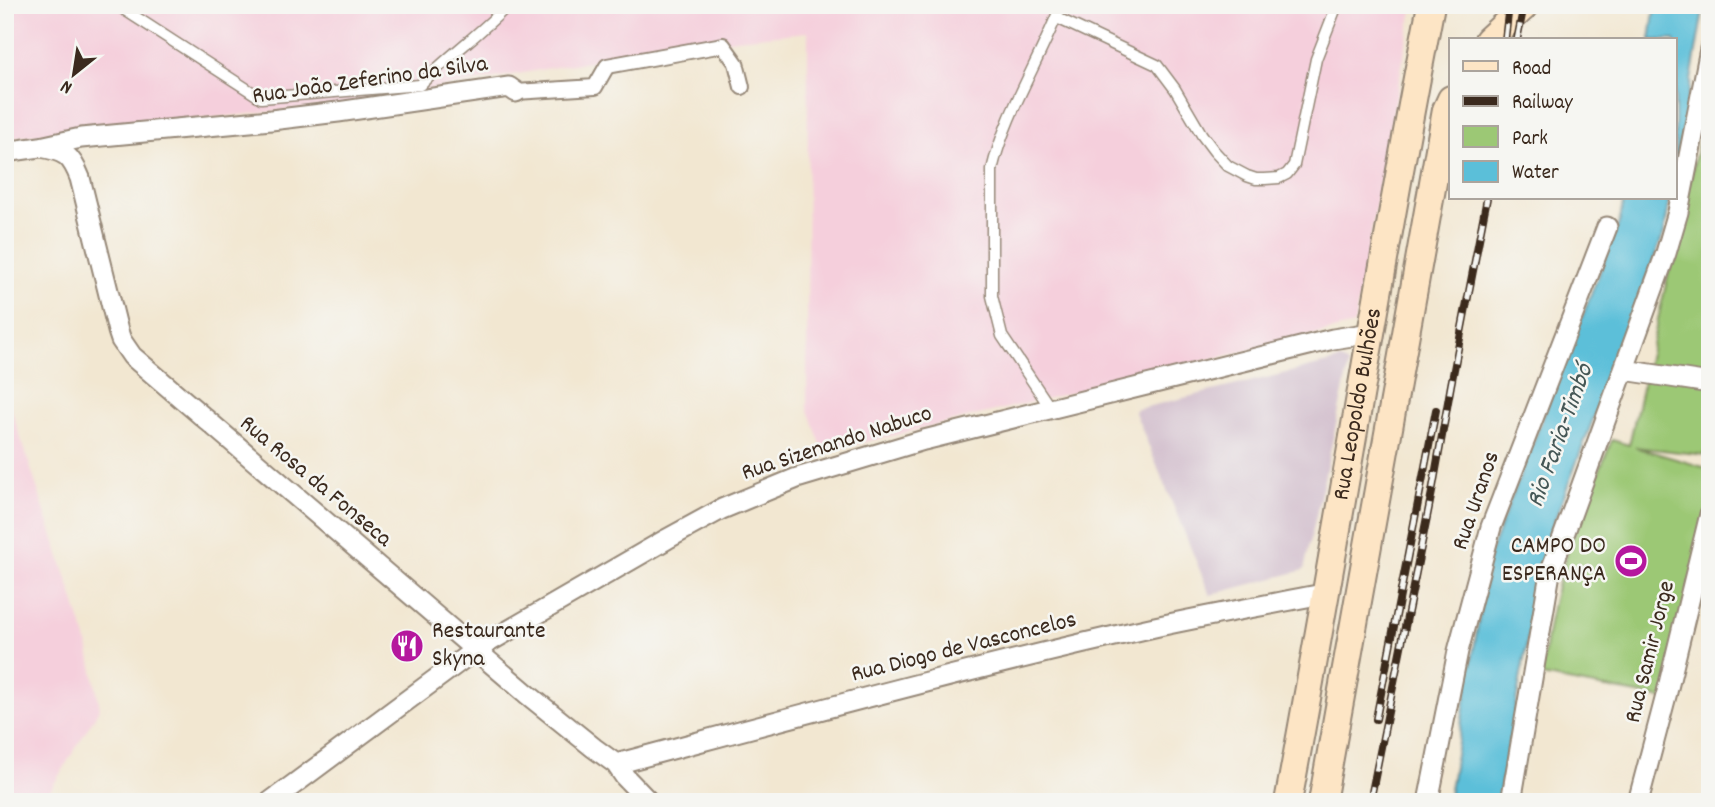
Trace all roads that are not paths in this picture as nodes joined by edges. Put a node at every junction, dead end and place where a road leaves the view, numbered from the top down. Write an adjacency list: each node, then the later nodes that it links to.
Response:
1 (117, 5): 2 (lane)
2 (508, 5)
3 (1061, 5): 7 (lane)
4 (1337, 5): 7 (lane)
5 (1431, 5): 16 (main road, Rua Leopoldo Bulhões)
6 (1526, 5): 8 (main road)
7 (1056, 18): 19 (lane)
8 (1490, 38)
9 (1710, 49): 17 (street)
10 (742, 87): 11 (street, Rua João Zeferino da Silva)
11 (516, 92): 13 (street, Rua João Zeferino da Silva)
12 (1449, 106): 27 (main road, Rua Leopoldo Bulhões)
13 (40, 147): 14 (street, Rua João Zeferino da Silva); 22 (street, Rua Rosa da Fonseca)
14 (5, 152)
15 (1607, 227): 28 (street, Rua Uranos)
16 (1371, 333): 19 (street, Rua Sizenando Nabuco); 21 (main road, Rua Leopoldo Bulhões)
17 (1624, 370): 18 (street); 29 (street)
18 (1710, 383)
19 (1051, 409): 22 (street, Rua Sizenando Nabuco)
20 (1710, 514): 30 (street, Rua Samir Jorge)
21 (1327, 593): 23 (street, Rua Diogo de Vasconcelos); 26 (main road, Rua Leopoldo Bulhões)
22 (475, 650): 23 (street, Rua Rosa da Fonseca); 24 (street, Rua Sizenando Nabuco)
23 (616, 764): 25 (street, Rua Rosa da Fonseca)
24 (270, 802)
25 (649, 802)
26 (1288, 802)
27 (1322, 802)
28 (1428, 802)
29 (1511, 802)
30 (1638, 802)

